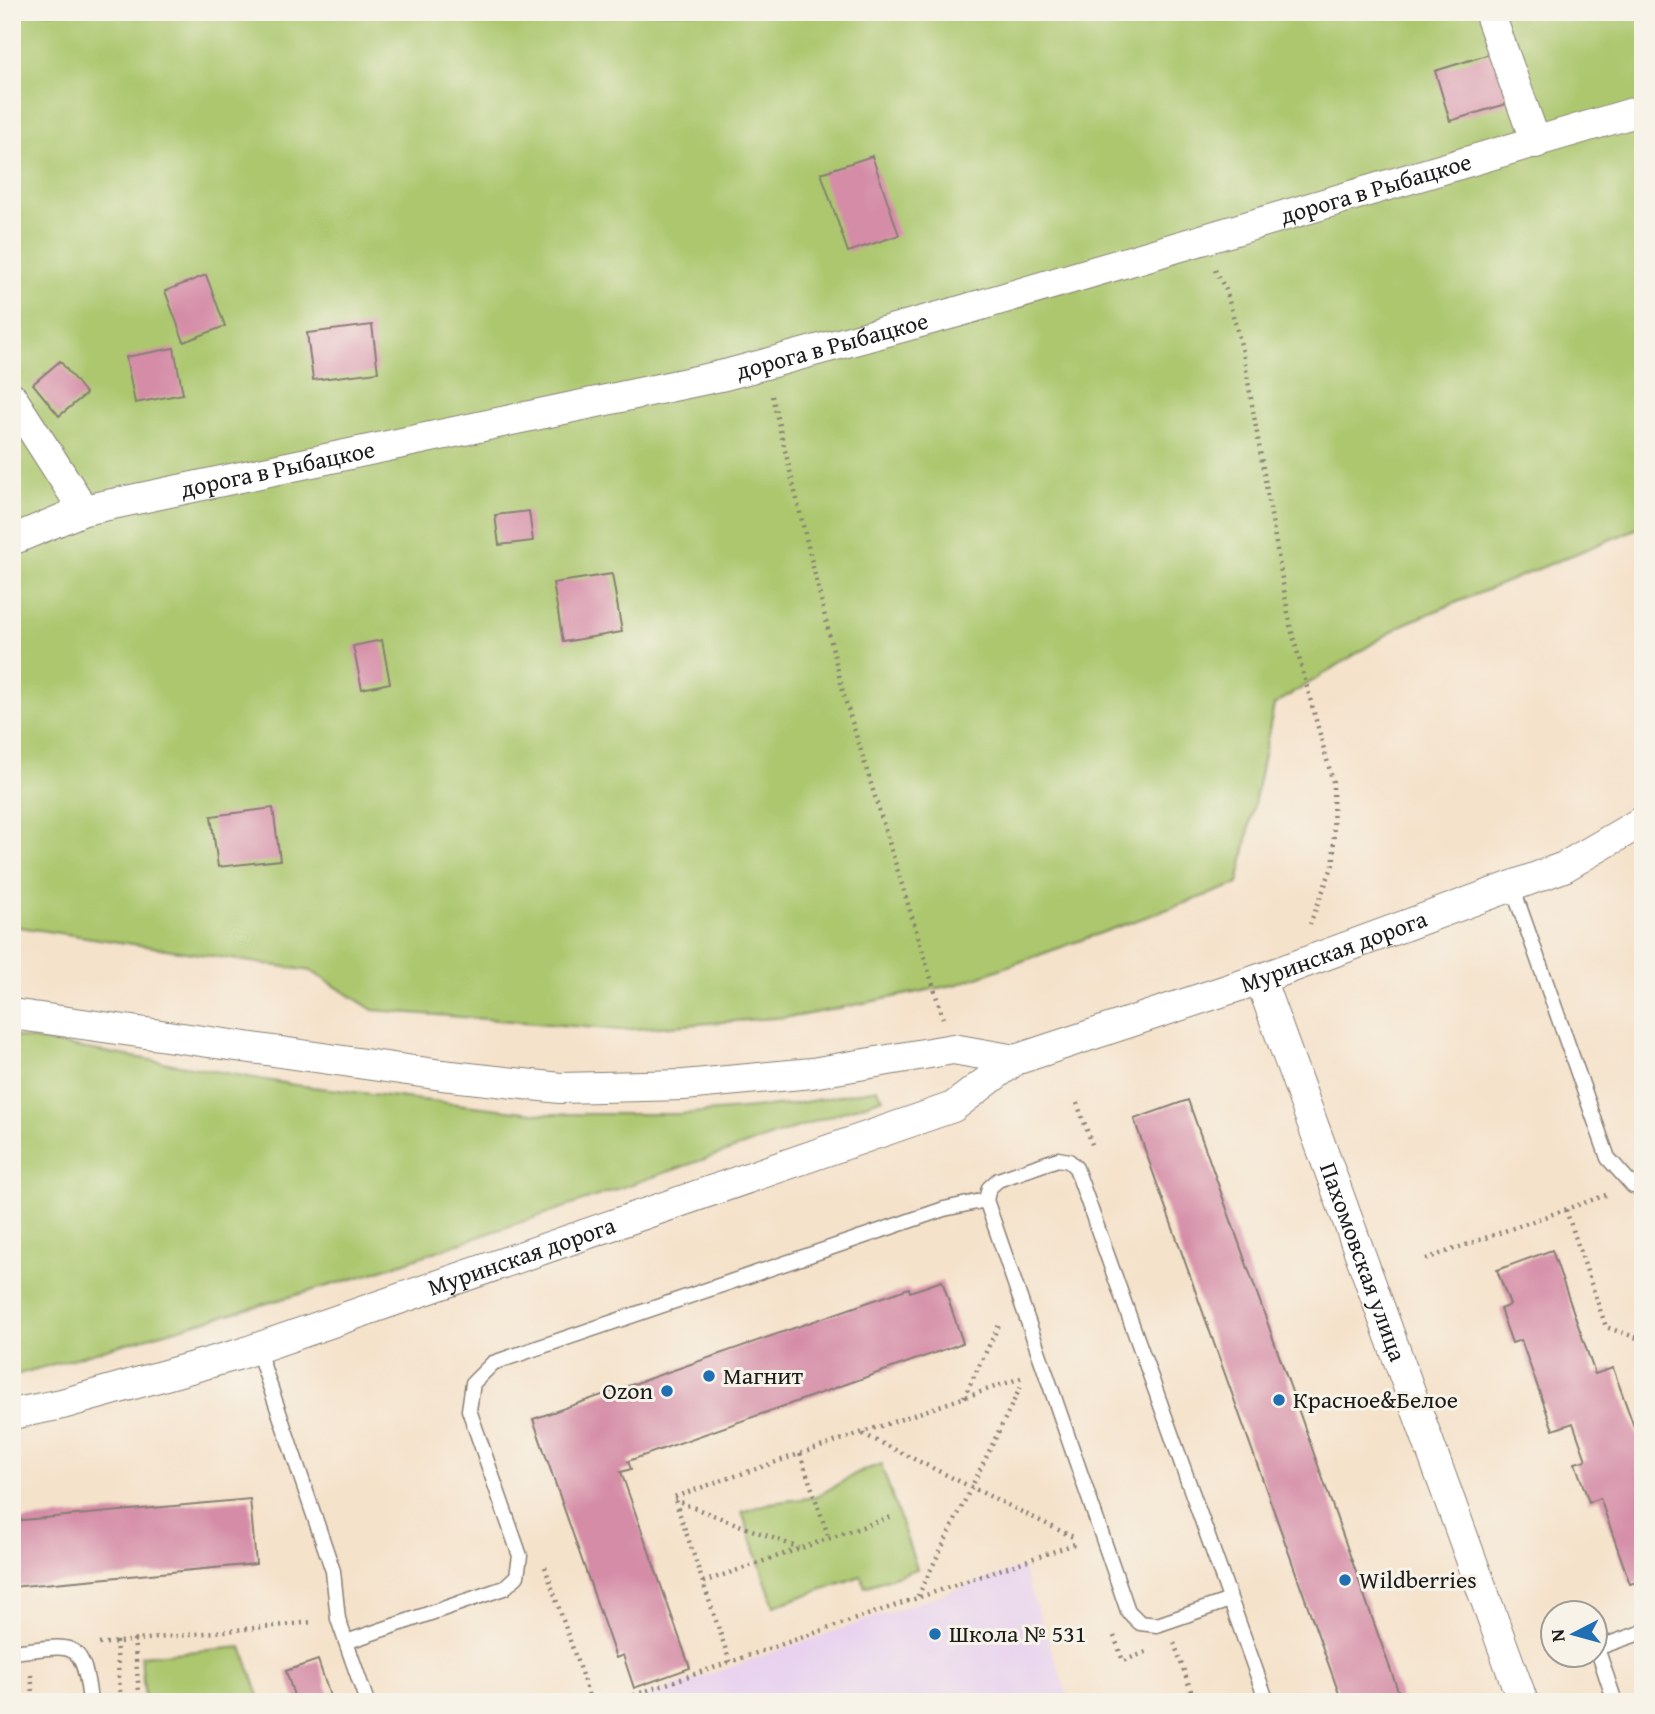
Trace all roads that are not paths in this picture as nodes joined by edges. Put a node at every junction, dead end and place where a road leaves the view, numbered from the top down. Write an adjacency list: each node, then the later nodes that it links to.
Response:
1 (1489, 12): 3 (street)
2 (1643, 110): 3 (street, дорога в Рыбацкое)
3 (1536, 143): 5 (street, дорога в Рыбацкое)
4 (12, 398): 5 (street)
5 (85, 510): 6 (street, дорога в Рыбацкое)
6 (12, 540)
7 (1643, 821): 8 (street, Муринская дорога)
8 (1512, 886): 9 (street, Муринская дорога); 12 (lane)
9 (1260, 979): 11 (street, Муринская дорога); 23 (street, Пахомовская улица)
10 (12, 1014): 11 (street, Муринская дорога)
11 (1014, 1060): 14 (street, Муринская дорога)
12 (1638, 1186)
13 (986, 1200): 16 (lane); 16 (lane); 18 (lane)
14 (257, 1348): 15 (street, Муринская дорога); 18 (lane)
15 (12, 1414)
16 (1230, 1600): 22 (lane)
17 (1643, 1632): 24 (lane)
18 (346, 1642): 21 (lane)
19 (12, 1652): 20 (lane)
20 (90, 1702)
21 (367, 1702)
22 (1267, 1702)
23 (1523, 1702)
24 (1615, 1702)

